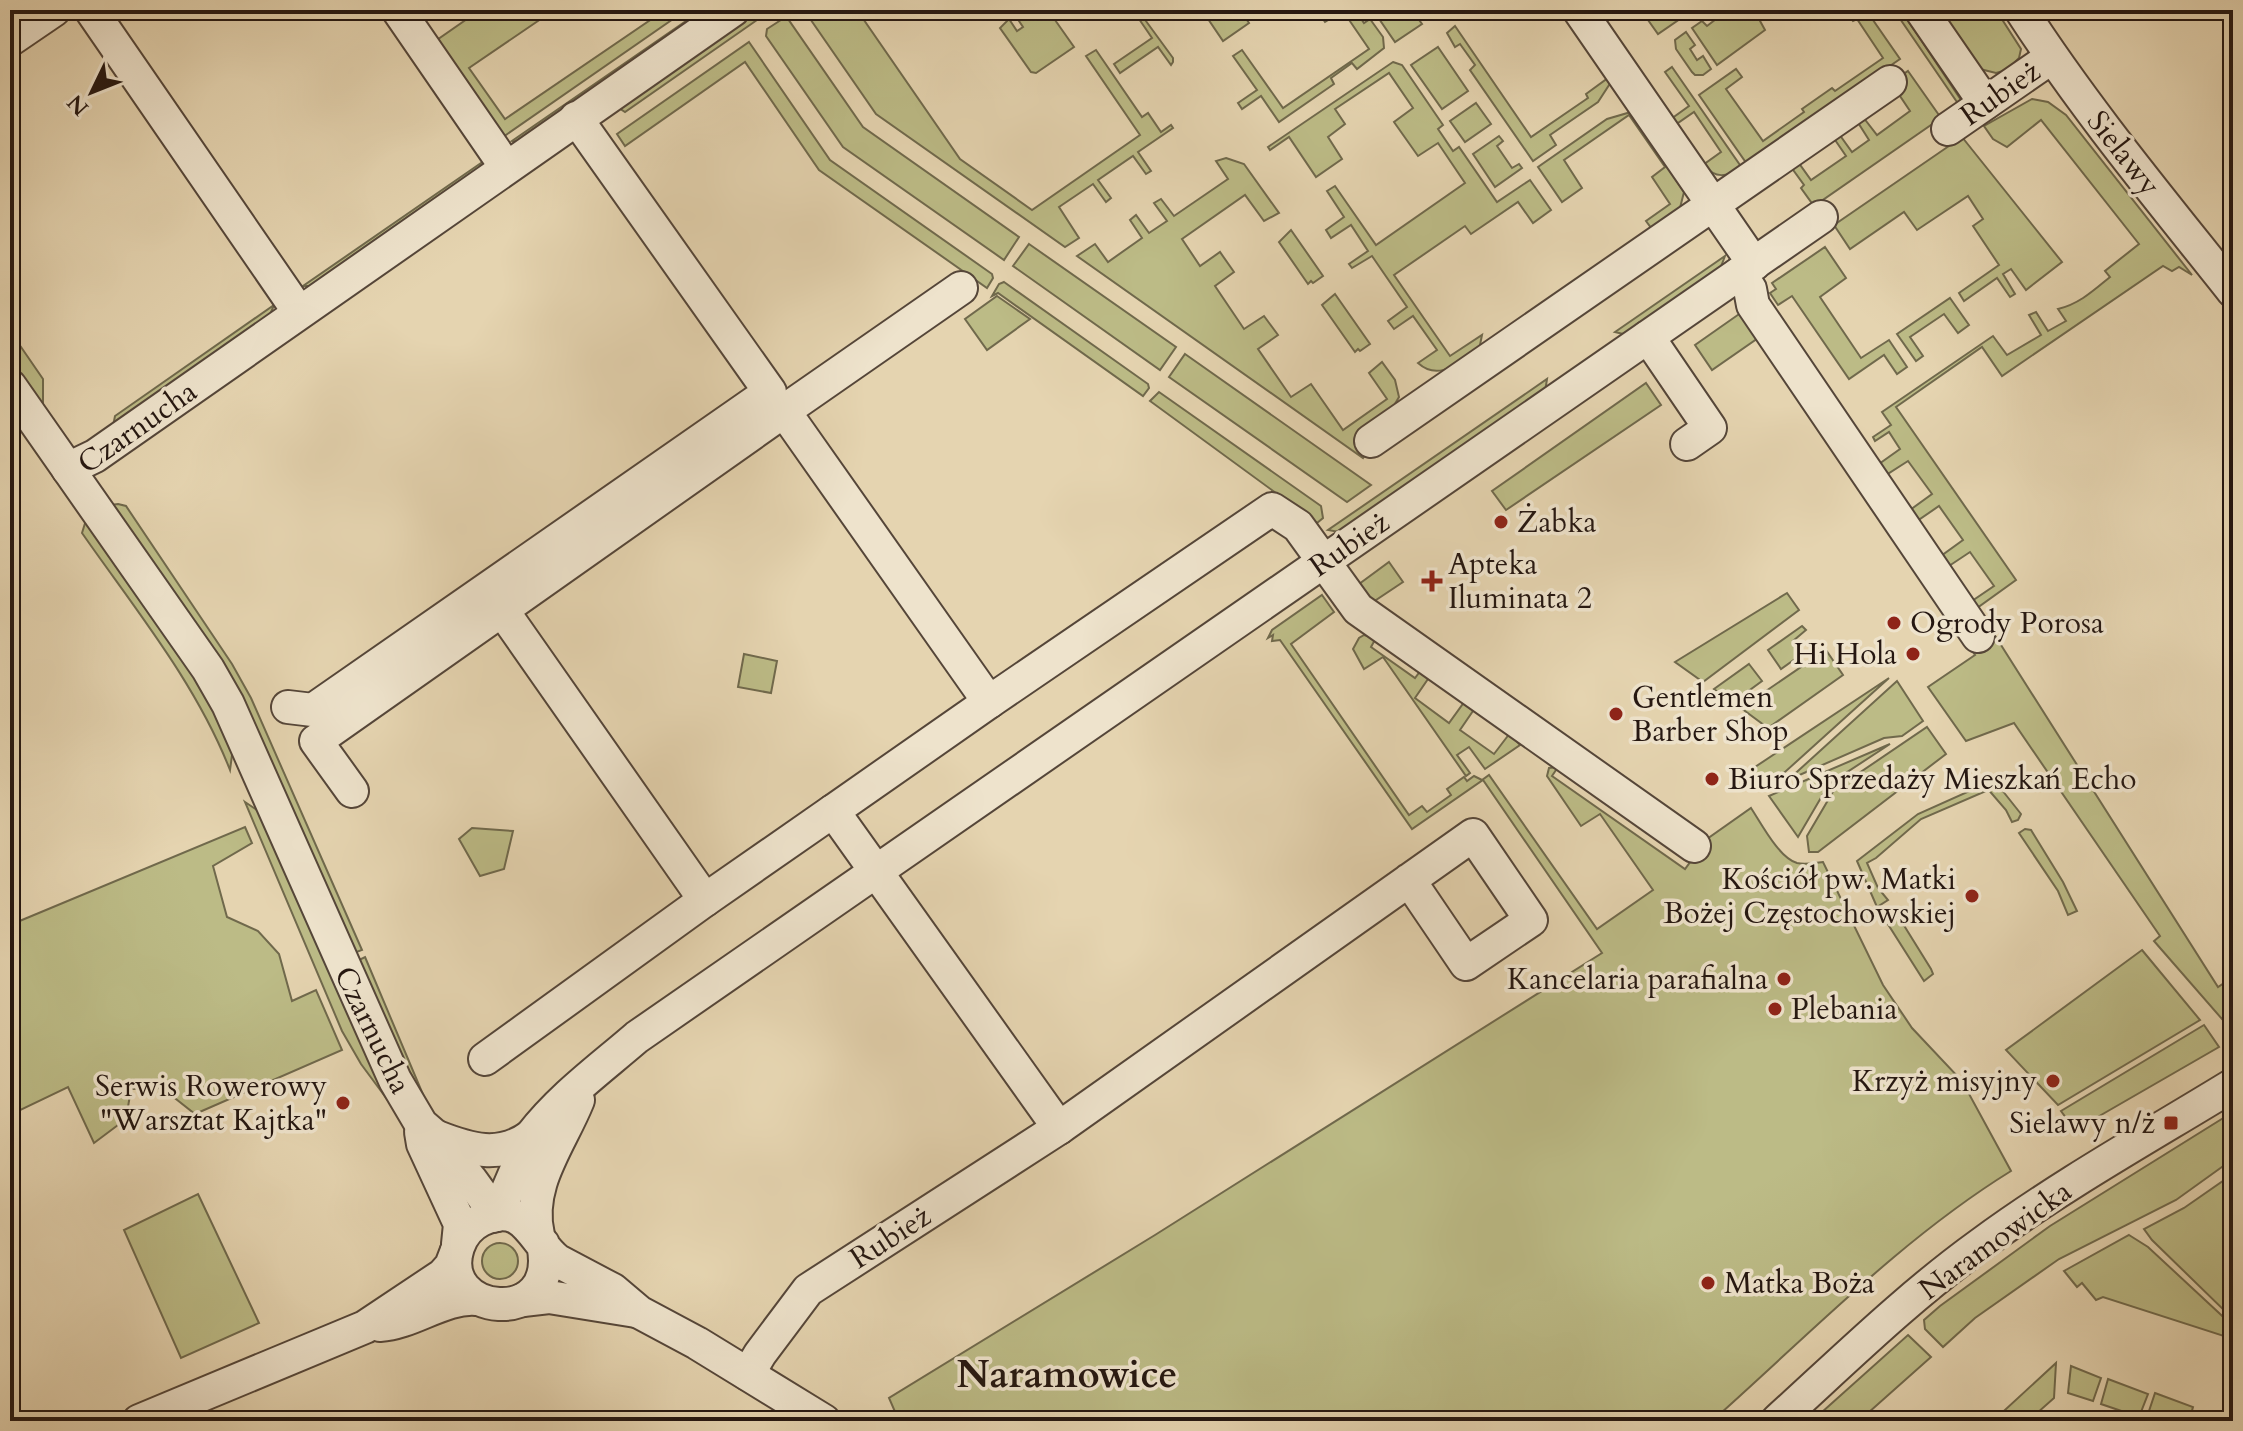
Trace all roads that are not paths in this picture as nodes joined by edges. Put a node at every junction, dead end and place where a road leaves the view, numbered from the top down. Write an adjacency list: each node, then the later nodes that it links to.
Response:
1 (91, 10): 20 (street)
2 (398, 10): 14 (street)
3 (733, 10): 12 (street, Czarnucha)
4 (1579, 10): 15 (street)
5 (1921, 10): 11 (street)
6 (2021, 10): 9 (street, Sielawy)
7 (49, 11): 8 (street)
8 (10, 40)
9 (2052, 57): 11 (street, Rubież); 19 (street, Sielawy)
10 (1890, 82): 15 (street)
11 (1985, 103): 13 (street, Rubież)
12 (576, 118): 14 (street, Czarnucha); 31 (street)
13 (1948, 129)
14 (506, 167): 20 (street, Czarnucha)
15 (1712, 205): 17 (street); 24 (street)
16 (1821, 217): 17 (street, Rubież)
17 (1746, 269): 21 (street, Rubież); 29 (street)
18 (961, 288): 23 (street)
19 (2233, 291)
20 (299, 312): 26 (street, Czarnucha)
21 (1648, 337): 25 (street); 27 (street, Rubież)
22 (10, 386): 26 (street)
23 (784, 411): 28 (street); 30 (street)
24 (1371, 441)
25 (1687, 444)
26 (68, 469): 42 (street, Czarnucha)
27 (1324, 561): 30 (street); 34 (street); 35 (street, Rubież)
28 (502, 610): 32 (street); 37 (street)
29 (1978, 636)
30 (989, 702): 33 (street)
31 (288, 707)
32 (352, 791)
33 (833, 811): 35 (street); 37 (street)
34 (1694, 846)
35 (876, 871): 39 (street, Rubież); 41 (street)
36 (1409, 880): 41 (street, Rubież)
37 (705, 900): 38 (street)
38 (485, 1059)
39 (585, 1081): 43 (street, Rubież); 45 (street, Rubież)
40 (2233, 1085): 54 (street, Naramowicka)
41 (1059, 1128): 51 (street, Rubież)
42 (428, 1131): 43 (street); 44 (street, Czarnucha); 46 (street, Czarnucha)
43 (531, 1136): 44 (street, Rubież)
44 (495, 1216): 45 (street); 46 (street)
45 (540, 1240): 48 (street); 49 (street)
46 (457, 1249): 47 (street); 50 (street)
47 (477, 1299): 48 (street); 50 (street)
48 (523, 1300): 49 (street)
49 (639, 1312): 51 (street)
50 (365, 1327): 52 (street)
51 (748, 1374): 53 (street)
52 (139, 1421)
53 (824, 1421)
54 (1777, 1421)

